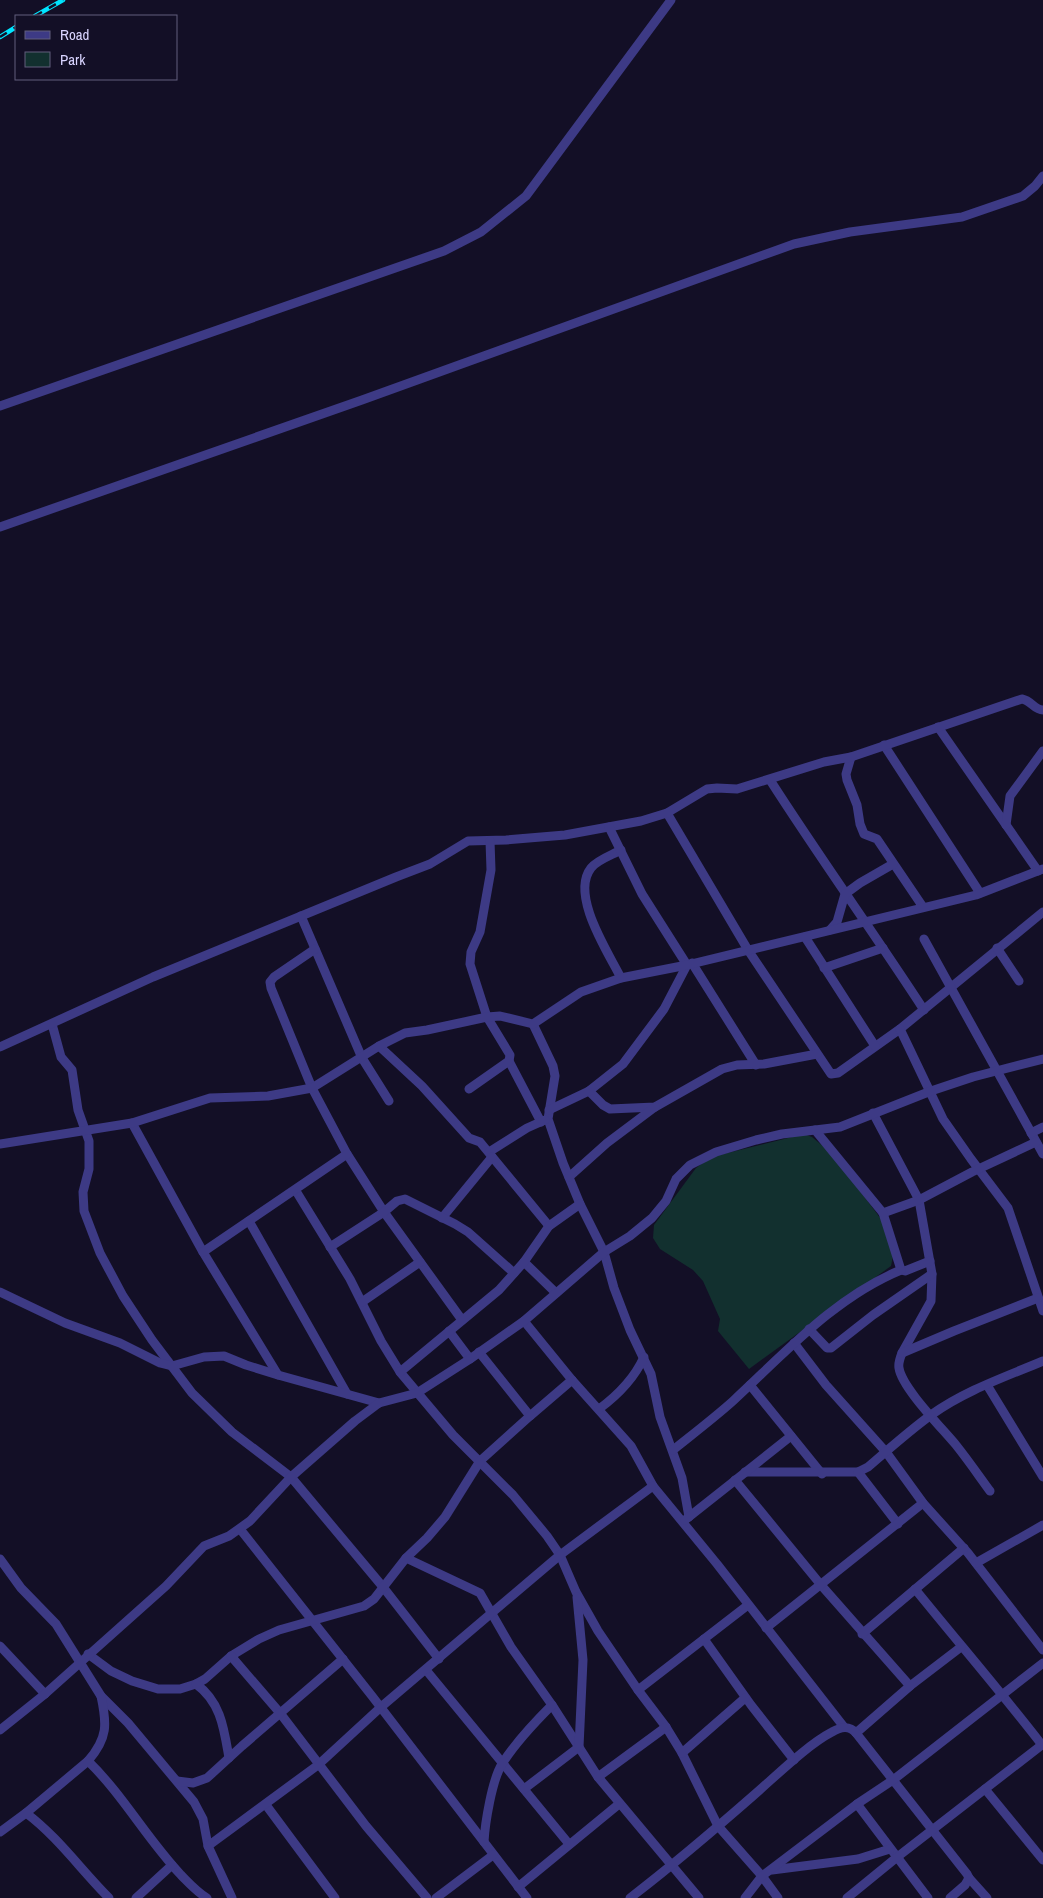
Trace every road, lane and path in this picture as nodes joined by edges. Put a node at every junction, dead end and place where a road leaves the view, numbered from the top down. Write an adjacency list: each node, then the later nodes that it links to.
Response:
1 (671, 0): 3 (street)
2 (1043, 176): 4 (street)
3 (0, 406)
4 (0, 527)
5 (1043, 710): 6 (street)
6 (938, 727): 7 (street); 12 (street)
7 (884, 745): 9 (street); 19 (street)
8 (1043, 751): 12 (street)
9 (851, 757): 10 (street); 16 (street)
10 (770, 780): 11 (street); 18 (street)
11 (667, 813): 13 (street); 30 (street)
12 (1006, 825): 17 (street)
13 (609, 827): 14 (street); 15 (street)
14 (490, 841): 22 (street); 37 (street)
15 (620, 850): 31 (street); 33 (street)
16 (893, 864): 18 (street); 20 (street)
17 (1040, 870): 19 (street)
18 (845, 894): 23 (street); 24 (street)
19 (980, 894): 20 (street)
20 (923, 907): 23 (street)
21 (1042, 914): 28 (street)
22 (301, 916): 29 (street); 38 (street)
23 (866, 922): 24 (street); 27 (street)
24 (830, 931): 25 (street)
25 (805, 937): 30 (street); 32 (street)
26 (924, 939): 35 (street)
27 (883, 948): 32 (street); 36 (street)
28 (997, 948): 34 (street); 35 (street)
29 (315, 949): 45 (street); 50 (street)
30 (748, 950): 31 (street); 44 (street)
31 (689, 964): 33 (street); 48 (street); 52 (street)
32 (824, 968): 42 (street)
33 (621, 978): 39 (street)
34 (1019, 981)
35 (951, 988): 36 (street); 49 (street)
36 (924, 1010): 40 (street)
37 (487, 1016): 39 (street); 41 (street); 46 (street)
38 (52, 1024): 43 (street); 60 (street)
39 (533, 1024): 57 (street)
40 (900, 1029): 42 (street); 53 (street)
41 (379, 1046): 45 (street); 67 (street)
42 (875, 1046): 44 (street)
43 (0, 1047)
44 (817, 1054): 48 (street)
45 (362, 1058): 50 (street); 54 (street)
46 (509, 1061): 51 (street); 57 (street)
47 (1042, 1062): 49 (street)
48 (756, 1065): 55 (street)
49 (998, 1071): 53 (street); 62 (street)
50 (312, 1088): 58 (street); 65 (street)
51 (469, 1089)
52 (589, 1091): 55 (street); 57 (street)
53 (931, 1091): 56 (street); 68 (street)
54 (389, 1101)
55 (655, 1107): 69 (street)
56 (873, 1113): 61 (street); 71 (street)
57 (546, 1117): 67 (street); 69 (street)
58 (132, 1123): 60 (street); 79 (street)
59 (1043, 1127): 62 (street)
60 (84, 1129): 64 (street); 102 (street)
61 (815, 1130): 74 (street); 80 (street)
62 (1031, 1133): 63 (street)
63 (1036, 1142): 66 (street); 68 (street)
64 (0, 1144)
65 (348, 1154): 70 (street); 73 (street)
66 (1043, 1154)
67 (491, 1155): 75 (street); 77 (street)
68 (978, 1169): 71 (street); 89 (street)
69 (569, 1177): 72 (street)
70 (296, 1191): 76 (street); 78 (street)
71 (919, 1200): 74 (street); 81 (street)
72 (580, 1204): 77 (street); 80 (street)
73 (384, 1212): 75 (street); 78 (street); 82 (street)
74 (883, 1213): 84 (street)
75 (442, 1218): 85 (street)
76 (249, 1221): 79 (street); 109 (street)
77 (549, 1226): 83 (street)
78 (330, 1247): 90 (street)
79 (203, 1252): 104 (street)
80 (604, 1252): 88 (street); 99 (street)
81 (930, 1261): 84 (street); 86 (street)
82 (420, 1262): 90 (street); 92 (street)
83 (524, 1262): 85 (street); 88 (street)
84 (901, 1270): 94 (street)
85 (514, 1273): 92 (street)
86 (932, 1274): 94 (street); 98 (street)
87 (0, 1292): 102 (street)
88 (556, 1293): 93 (street)
89 (1038, 1298): 91 (street); 98 (street)
90 (362, 1302): 103 (street)
91 (1043, 1310)
92 (462, 1320): 95 (street)
93 (524, 1321): 97 (street); 105 (street)
94 (809, 1330): 96 (street)
95 (449, 1331): 100 (street); 103 (street)
96 (794, 1343): 107 (street); 116 (street)
97 (479, 1352): 100 (street); 113 (street)
98 (902, 1354): 112 (street)
99 (644, 1357): 111 (street); 115 (street)
100 (470, 1359): 108 (street)
101 (1042, 1363): 106 (street)
102 (172, 1366): 104 (street); 122 (street)
103 (400, 1372): 108 (street)
104 (278, 1375): 109 (street)
105 (572, 1380): 111 (street); 113 (street)
106 (987, 1384): 112 (street); 118 (street)
107 (750, 1385): 114 (street); 115 (street)
108 (417, 1392): 110 (street); 117 (street)
109 (346, 1394): 110 (street)
110 (379, 1403): 122 (street)
111 (599, 1409): 125 (street)
112 (931, 1415): 116 (street); 126 (street)
113 (530, 1416): 117 (street)
114 (791, 1436): 119 (street); 121 (street)
115 (673, 1450): 128 (street)
116 (886, 1452): 120 (street); 127 (street)
117 (480, 1462): 133 (street); 134 (street)
118 (1040, 1466): 123 (street)
119 (745, 1472): 121 (street); 124 (street)
120 (858, 1472): 121 (street); 129 (street)
121 (822, 1474)
122 (291, 1477): 131 (street); 138 (street)
123 (1043, 1478)
124 (735, 1480): 128 (street); 137 (street)
125 (653, 1486): 128 (street); 133 (street)
126 (990, 1491)
127 (923, 1503): 129 (street); 132 (street)
128 (686, 1520): 141 (street)
129 (898, 1524): 137 (street)
130 (1043, 1525): 136 (street)
131 (240, 1529): 143 (street); 150 (street)
132 (964, 1548): 136 (street); 139 (street)
133 (560, 1555): 140 (street); 142 (street)
134 (406, 1558): 138 (street); 142 (street)
135 (0, 1559): 154 (street)
136 (976, 1563): 149 (street)
137 (821, 1585): 144 (street); 145 (street)
138 (383, 1587): 143 (street); 153 (street)
139 (916, 1589): 145 (street); 148 (street)
140 (576, 1592): 159 (street); 172 (street)
141 (748, 1605): 144 (street); 146 (street)
142 (491, 1615): 153 (street); 164 (street)
143 (313, 1621): 151 (street); 152 (street)
144 (766, 1628): 168 (street)
145 (862, 1634): 158 (street)
146 (704, 1639): 159 (street); 163 (street)
147 (0, 1646): 160 (street)
148 (961, 1647): 158 (street); 161 (street)
149 (1043, 1650)
150 (88, 1654): 154 (street); 157 (street)
151 (231, 1656): 157 (street); 166 (street)
152 (343, 1659): 165 (street); 166 (street)
153 (439, 1659): 156 (street)
154 (80, 1661): 160 (street); 162 (street)
155 (1043, 1664): 161 (street)
156 (426, 1670): 165 (street); 177 (street)
157 (196, 1684): 174 (street)
158 (910, 1686): 170 (street)
159 (638, 1690): 167 (street)
160 (45, 1694): 169 (street)
161 (1003, 1695): 171 (street); 180 (street)
162 (101, 1696): 176 (street); 181 (street)
163 (745, 1698): 173 (street); 175 (street)
164 (552, 1705): 172 (street); 177 (street)
165 (381, 1707): 178 (street); 191 (street)
166 (280, 1713): 174 (street); 178 (street)
167 (666, 1727): 173 (street); 179 (street)
168 (844, 1727): 170 (street); 175 (street)
169 (0, 1730)
170 (856, 1733): 180 (street)
171 (1043, 1744): 183 (street)
172 (579, 1747): 179 (street); 182 (street)
173 (682, 1753): 188 (street)
174 (229, 1758): 181 (street)
175 (794, 1760): 188 (street)
176 (88, 1761): 187 (street); 198 (street)
177 (502, 1764): 182 (street); 191 (street)
178 (318, 1765): 186 (street); 210 (street)
179 (598, 1778): 184 (street)
180 (893, 1780): 185 (street); 189 (street)
181 (177, 1781): 193 (street)
182 (524, 1789): 192 (street)
183 (985, 1789): 189 (street); 197 (street)
184 (619, 1804): 192 (street); 199 (street)
185 (857, 1804): 194 (street); 200 (street)
186 (266, 1805): 193 (street); 209 (street)
187 (26, 1814): 190 (street); 205 (street)
188 (718, 1826): 199 (street); 201 (street)
189 (932, 1830): 196 (street); 202 (street)
190 (0, 1832)
191 (484, 1842): 195 (street)
192 (570, 1844): 203 (street)
193 (208, 1846): 208 (street)
194 (890, 1849): 196 (street); 200 (street)
195 (493, 1855): 203 (street); 211 (street)
196 (896, 1858): 217 (street); 218 (street)
197 (1043, 1860)
198 (172, 1865): 206 (street); 207 (street)
199 (671, 1867): 204 (street); 214 (street)
200 (770, 1870): 201 (street)
201 (762, 1876): 215 (street); 216 (street)
202 (968, 1878): 219 (street); 220 (street)
203 (518, 1887): 212 (street)
204 (642, 1895): 213 (street)
205 (109, 1898)
206 (136, 1898)
207 (207, 1898)
208 (232, 1898)
209 (335, 1898)
210 (427, 1898)
211 (436, 1898)
212 (527, 1898)
213 (630, 1898)
214 (699, 1898)
215 (745, 1898)
216 (778, 1898)
217 (847, 1898)
218 (928, 1898)
219 (950, 1898)
220 (987, 1898)

